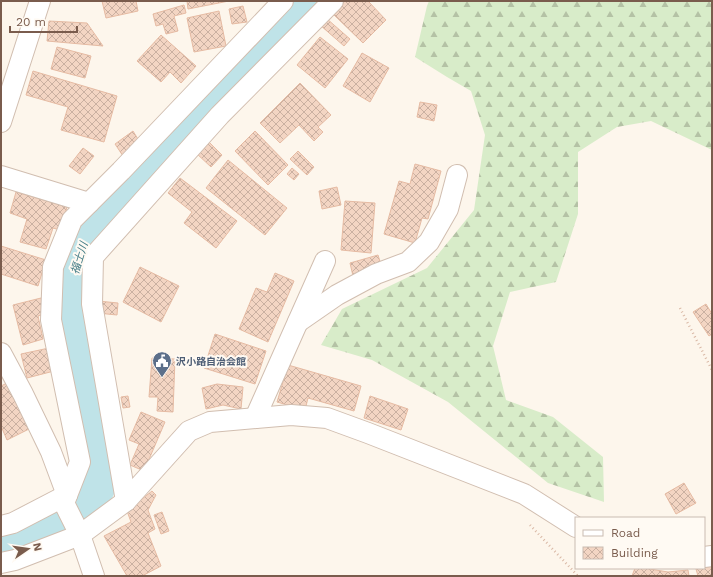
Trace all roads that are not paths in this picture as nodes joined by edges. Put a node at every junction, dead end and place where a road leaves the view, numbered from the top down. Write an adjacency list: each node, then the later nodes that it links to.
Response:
1 (40, 1): 4 (street)
2 (283, 1): 7 (street)
3 (333, 1): 13 (street)
4 (1, 122)
5 (457, 174): 9 (street)
6 (1, 176): 7 (street)
7 (89, 203): 12 (street)
8 (324, 261): 9 (street)
9 (298, 322): 11 (street)
10 (1, 353): 12 (street)
11 (255, 418): 13 (street); 15 (street)
12 (65, 499): 14 (street); 16 (street)
13 (126, 502): 16 (street)
14 (1, 526)
15 (575, 526)
16 (77, 530): 17 (street); 18 (street)
17 (1, 562)
18 (94, 576)

